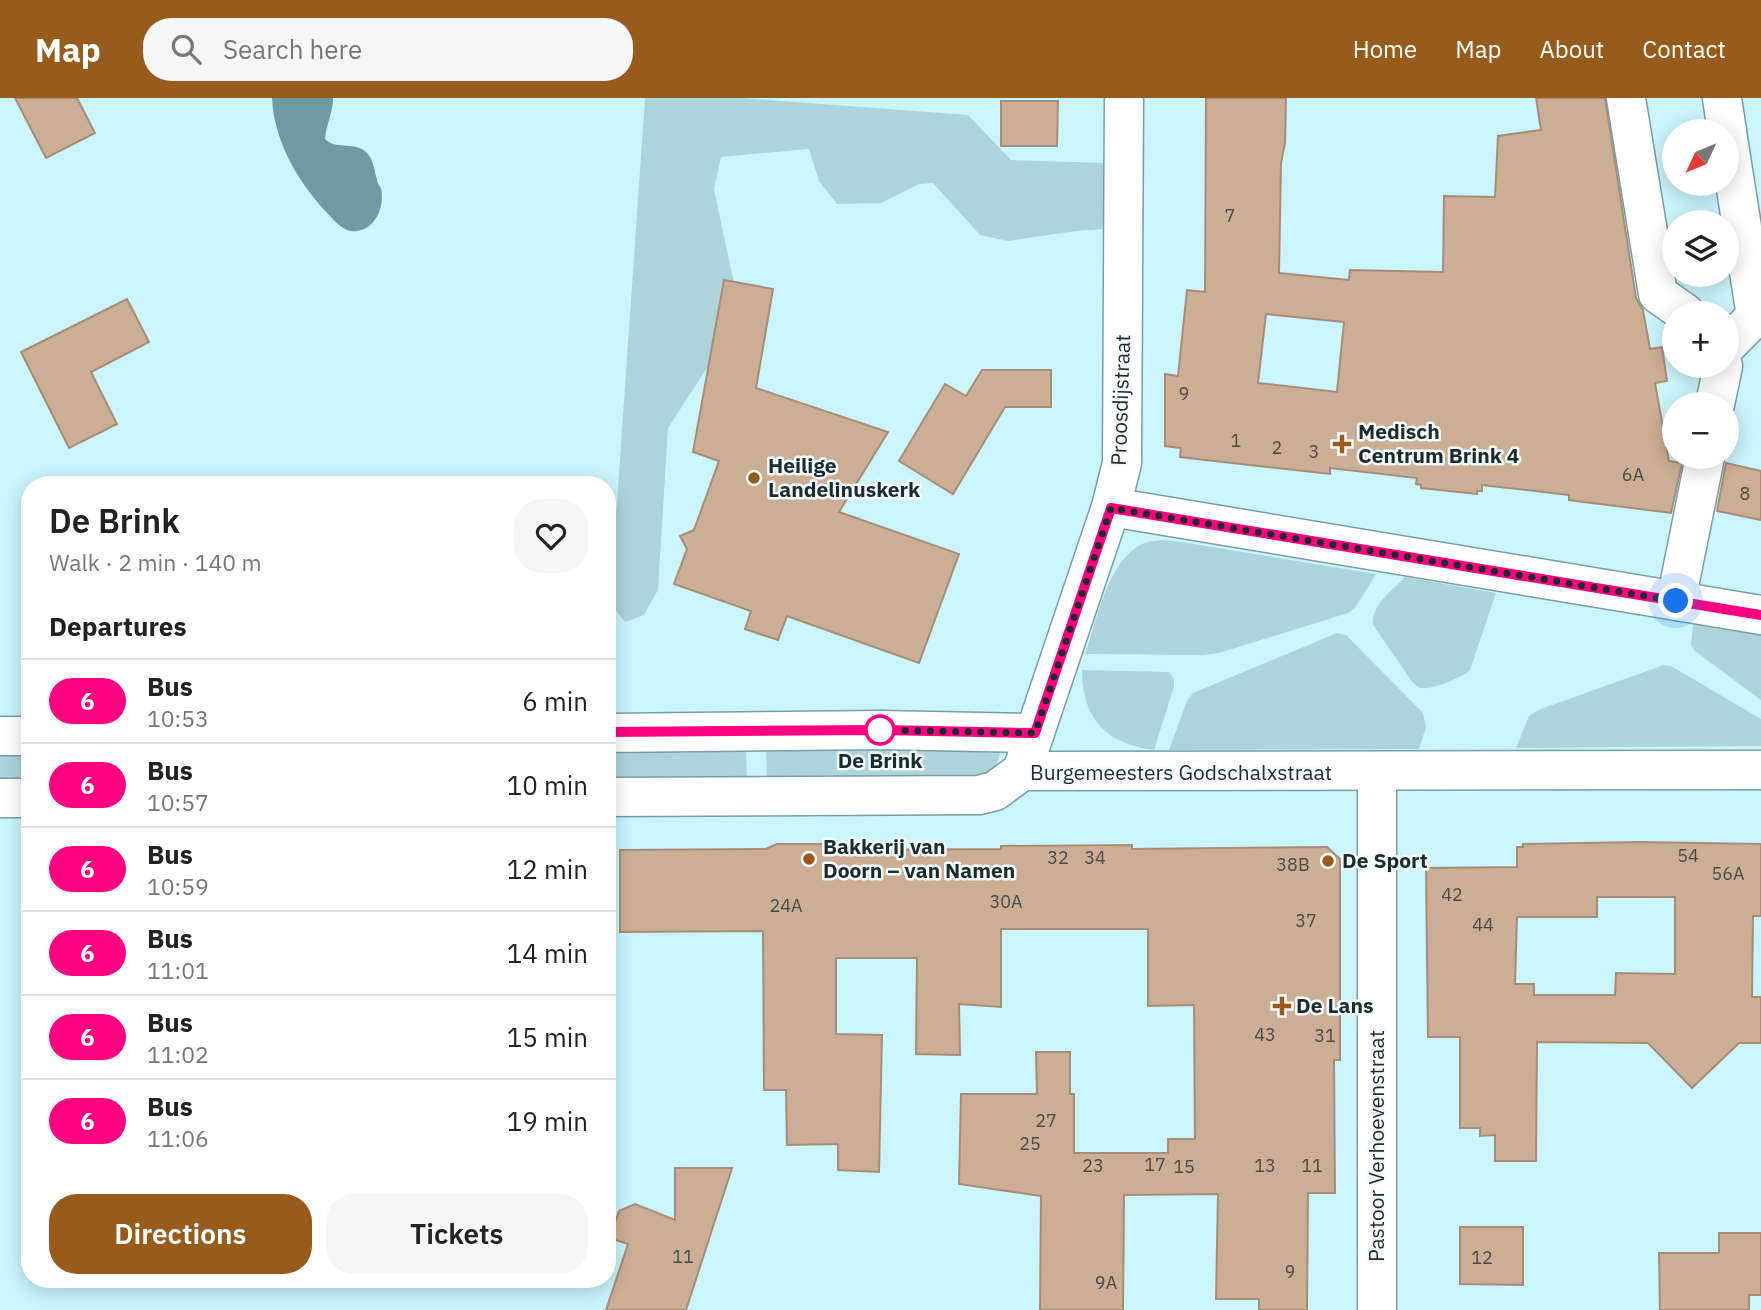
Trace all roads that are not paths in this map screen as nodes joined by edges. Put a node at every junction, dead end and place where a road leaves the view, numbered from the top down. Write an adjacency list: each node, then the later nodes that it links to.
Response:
1 (1124, 98): 9 (street, Proosdijstraat)
2 (1626, 98): 6 (street)
3 (1722, 98): 4 (street)
4 (1725, 119)
5 (1737, 196): 7 (street)
6 (1668, 301)
7 (1739, 333)
8 (1703, 469): 10 (street)
9 (1111, 508): 10 (street); 13 (street, Proosdijstraat)
10 (1676, 601): 11 (street)
11 (1761, 615)
12 (616, 733): 13 (street, Burgemeesters Godschalxstraat)
13 (1035, 733): 16 (street, Proosdijstraat)
14 (0, 736): 15 (street)
15 (21, 736)
16 (1022, 771): 18 (street, Burgemeesters Godschalxstraat); 19 (street, Burgemeesters Godschalxstraat)
17 (1761, 771): 18 (street, Burgemeesters Godschalxstraat)
18 (1377, 772): 22 (street, Pastoor Verhoevenstraat)
19 (616, 797)
20 (0, 798): 21 (street)
21 (21, 798)
22 (1377, 1310)

